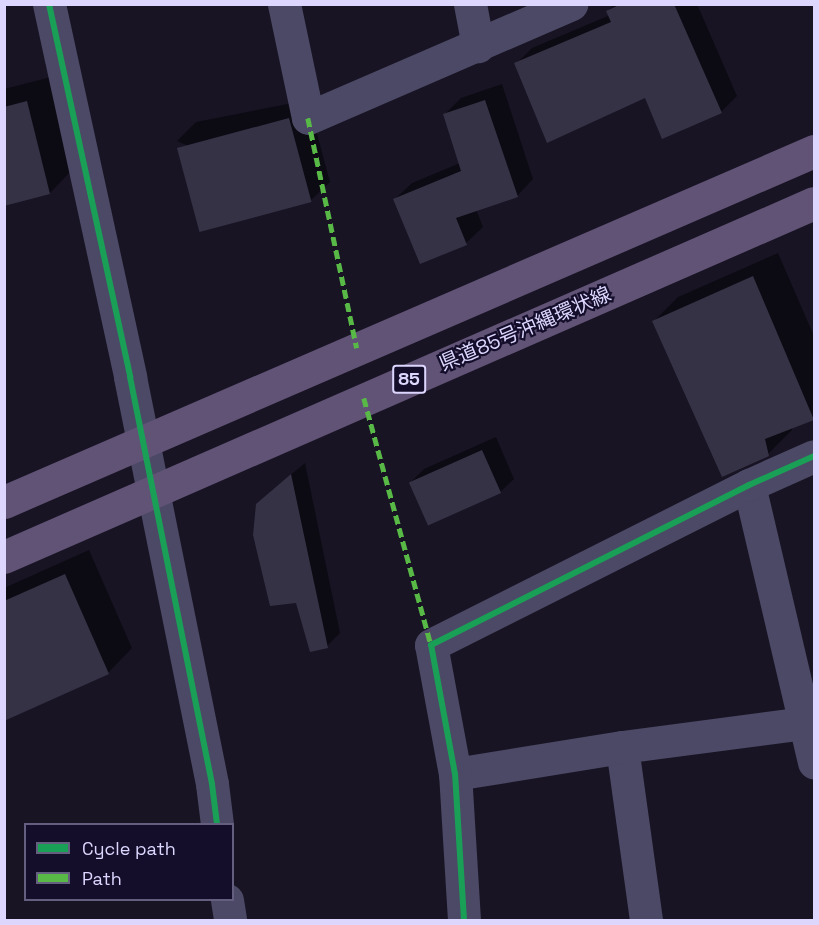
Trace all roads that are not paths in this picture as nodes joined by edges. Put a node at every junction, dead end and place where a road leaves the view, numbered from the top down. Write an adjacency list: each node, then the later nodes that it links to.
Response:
1 (49, 4): 8 (street)
2 (284, 4): 5 (street)
3 (470, 4): 5 (street)
4 (571, 4): 5 (street)
5 (478, 46)
6 (814, 151): 8 (main road, 85)
7 (814, 203): 11 (main road, 県道85号沖縄環状線 / 85)
8 (143, 442): 11 (street); 12 (main road, 85)
9 (814, 456): 10 (street)
10 (749, 485): 14 (street); 17 (street)
11 (152, 492): 13 (main road, 県道85号沖縄環状線 / 85); 18 (street)
12 (4, 502)
13 (4, 557)
14 (806, 723): 15 (street); 16 (street)
15 (622, 747): 17 (street); 22 (street)
16 (814, 763)
17 (456, 774): 21 (street)
18 (217, 823)
19 (227, 901): 20 (street)
20 (230, 921)
21 (464, 921)
22 (646, 921)

